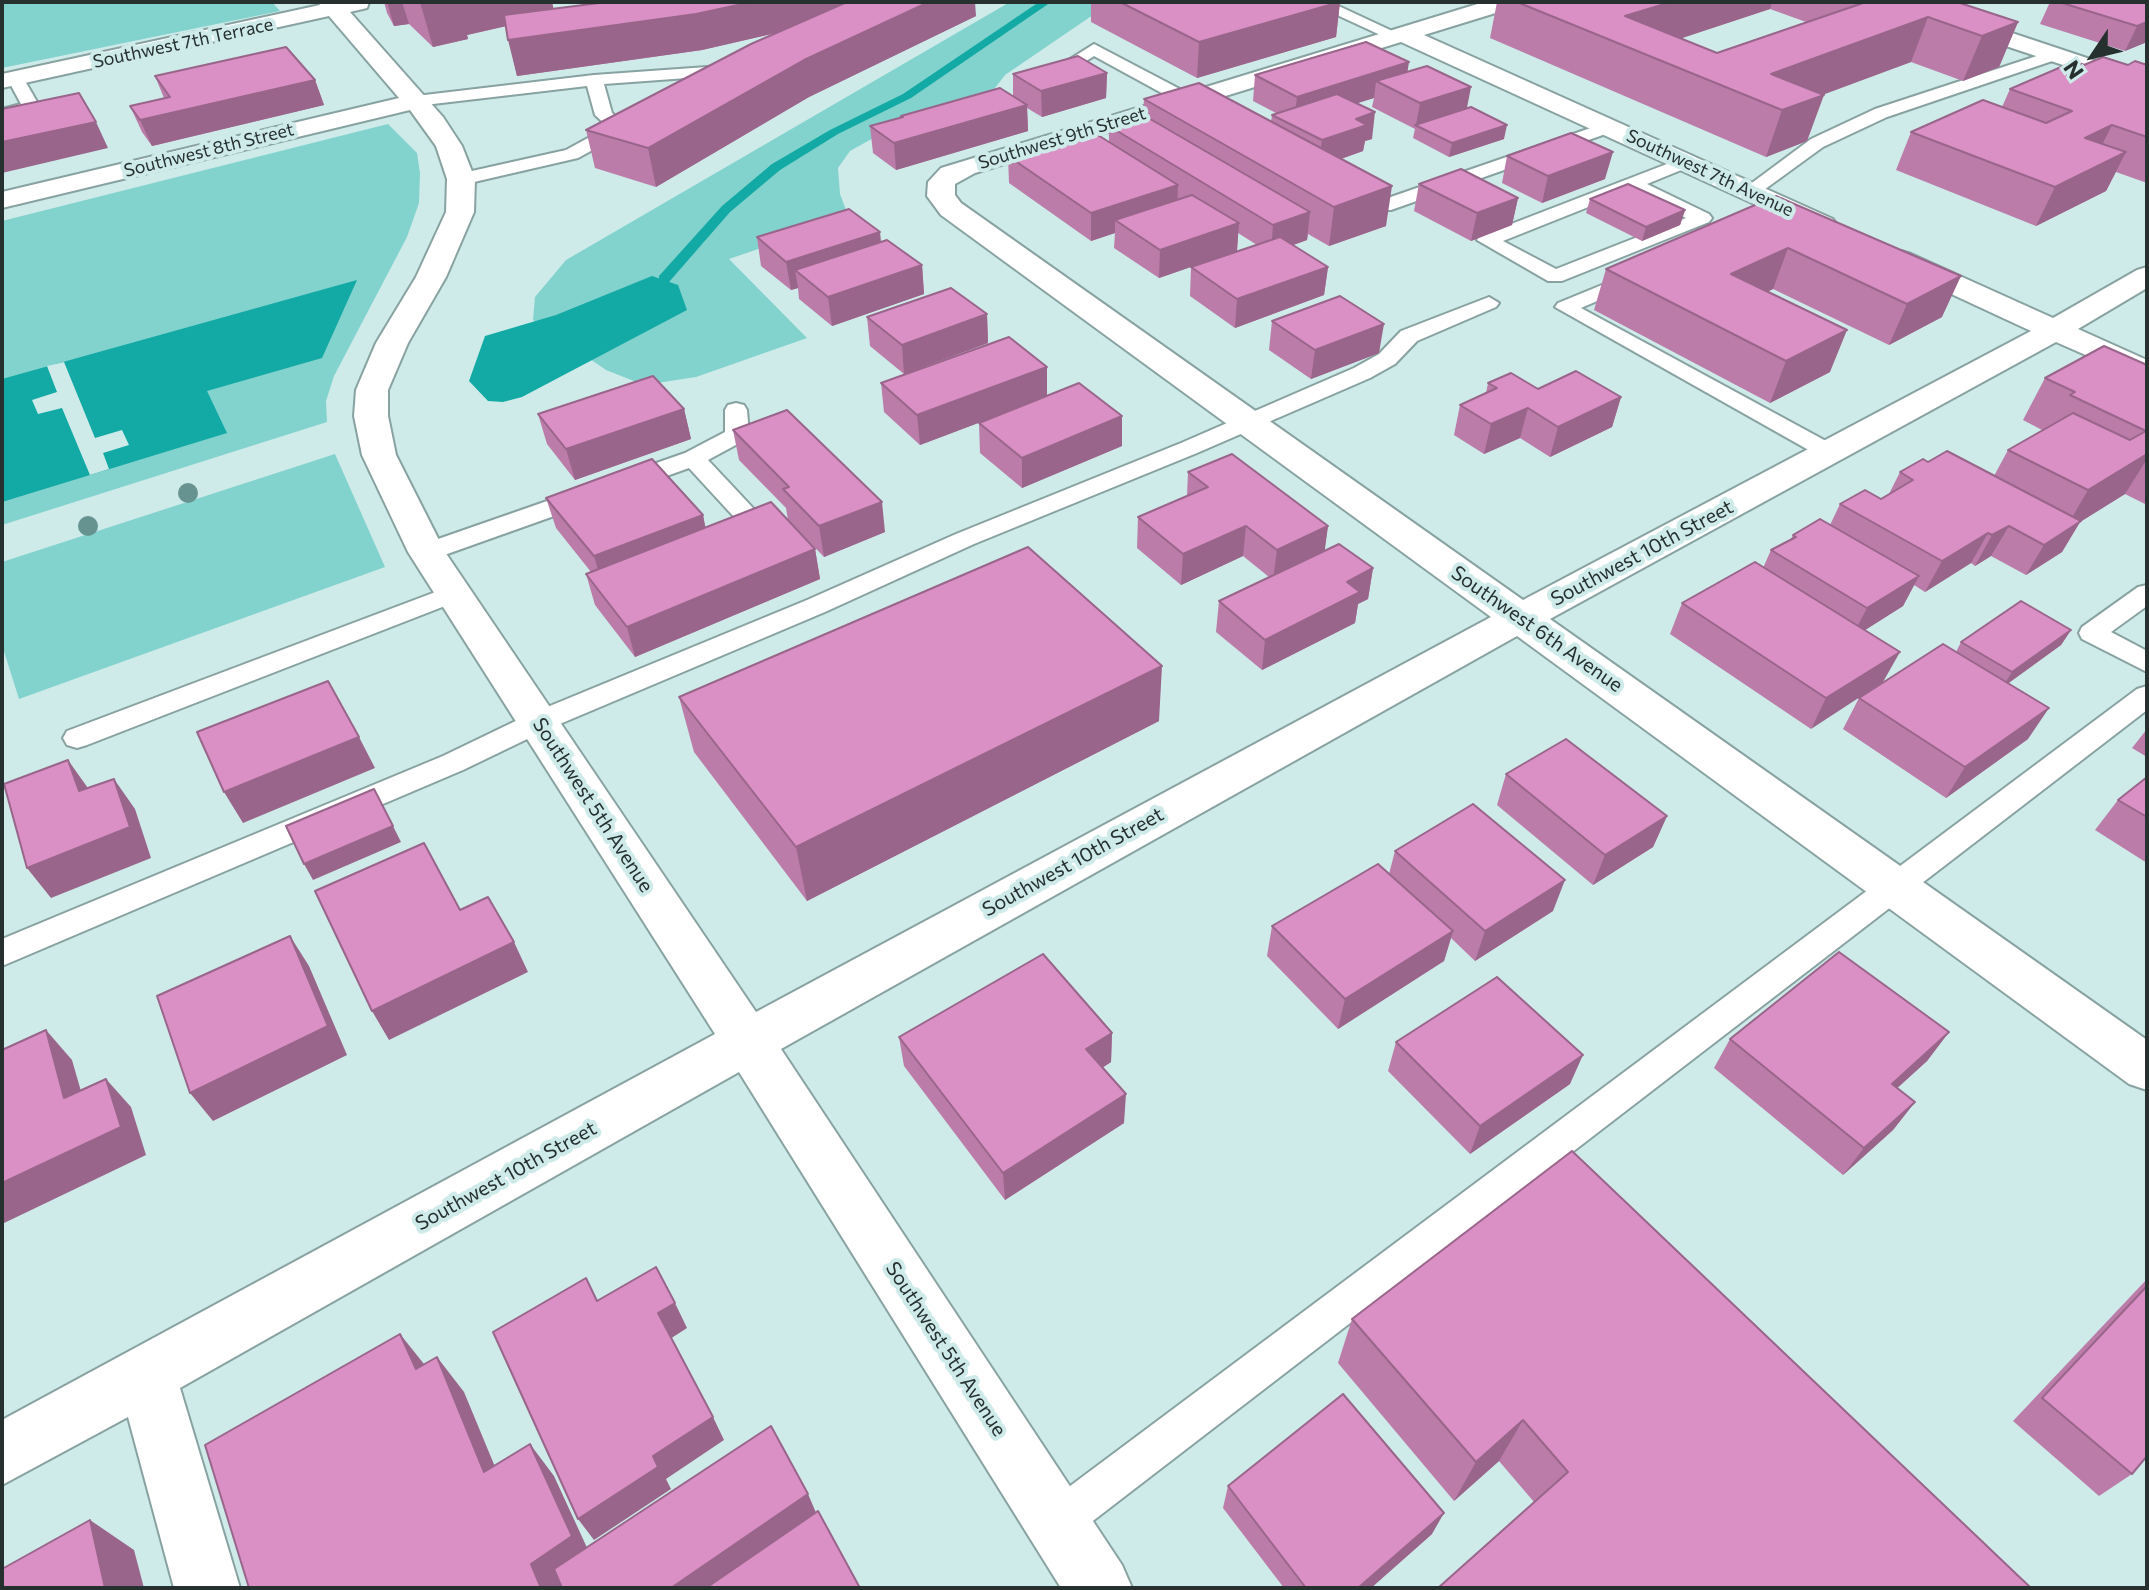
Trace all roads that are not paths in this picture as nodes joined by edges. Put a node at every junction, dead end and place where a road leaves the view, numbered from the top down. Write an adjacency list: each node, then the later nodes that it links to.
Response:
1 (1317, 2): 5 (lane)
2 (1507, 2): 5 (street, Southwest 9th Street)
3 (1897, 2): 6 (street)
4 (343, 5): 8 (street, Southwest 7th Terrace); 15 (street, Southwest 5th Avenue)
5 (1399, 35): 14 (street, Southwest 9th Street); 19 (street, Southwest 7th Avenue)
6 (2055, 55): 7 (street); 26 (lane)
7 (2104, 72): 11 (lane); 12 (street)
8 (8, 80): 16 (lane)
9 (594, 80): 13 (lane); 15 (lane); 20 (lane)
10 (1038, 84): 14 (lane)
11 (2075, 84)
12 (2147, 86)
13 (683, 93)
14 (1187, 99): 18 (lane); 23 (street, Southwest 9th Street)
15 (416, 101): 22 (street, Southwest 5th Avenue); 27 (street, Southwest 8th Street)
16 (2, 114)
17 (645, 114): 20 (lane)
18 (1229, 122)
19 (1608, 127): 21 (street, Southwest 7th Avenue); 24 (lane)
20 (620, 128): 22 (lane)
21 (1685, 162): 25 (lane); 26 (street, Southwest 7th Avenue)
22 (461, 179): 42 (street, Southwest 5th Avenue)
23 (942, 182): 38 (street, Southwest 6th Avenue)
24 (1342, 183)
25 (1631, 183): 25 (lane)
26 (1750, 191): 28 (street, Southwest 7th Avenue)
27 (2, 200)
28 (1793, 211): 29 (lane); 30 (street, Southwest 7th Avenue)
29 (1767, 222)
30 (1851, 237)
31 (1880, 250): 35 (street)
32 (1652, 271): 39 (lane)
33 (2147, 276): 35 (street, Southwest 10th Street)
34 (1489, 303): 38 (lane)
35 (2055, 330): 36 (street); 39 (street, Southwest 10th Street)
36 (2147, 372)
37 (736, 410): 40 (lane)
38 (1247, 421): 45 (street, Southwest 6th Avenue); 48 (lane)
39 (1829, 452): 45 (street, Southwest 10th Street)
40 (693, 458): 41 (lane); 42 (lane)
41 (744, 513)
42 (427, 552): 43 (street, Southwest 5th Avenue)
43 (454, 593): 48 (street, Southwest 5th Avenue); 49 (lane)
44 (2147, 593): 46 (lane)
45 (1521, 618): 50 (street, Southwest 6th Avenue); 52 (street, Southwest 10th Street)
46 (2147, 663)
47 (2147, 696): 50 (lane)
48 (538, 722): 51 (lane); 52 (street, Southwest 5th Avenue)
49 (77, 738)
50 (1897, 886): 53 (street, Southwest 6th Avenue); 56 (lane)
51 (2, 953)
52 (748, 1042): 54 (street, Southwest 10th Street); 56 (street, Southwest 5th Avenue)
53 (2147, 1068)
54 (147, 1376): 55 (street, Southwest 10th Street); 57 (street)
55 (2, 1454)
56 (1057, 1522): 58 (street, Southwest 5th Avenue)
57 (207, 1588)
58 (1099, 1588)

